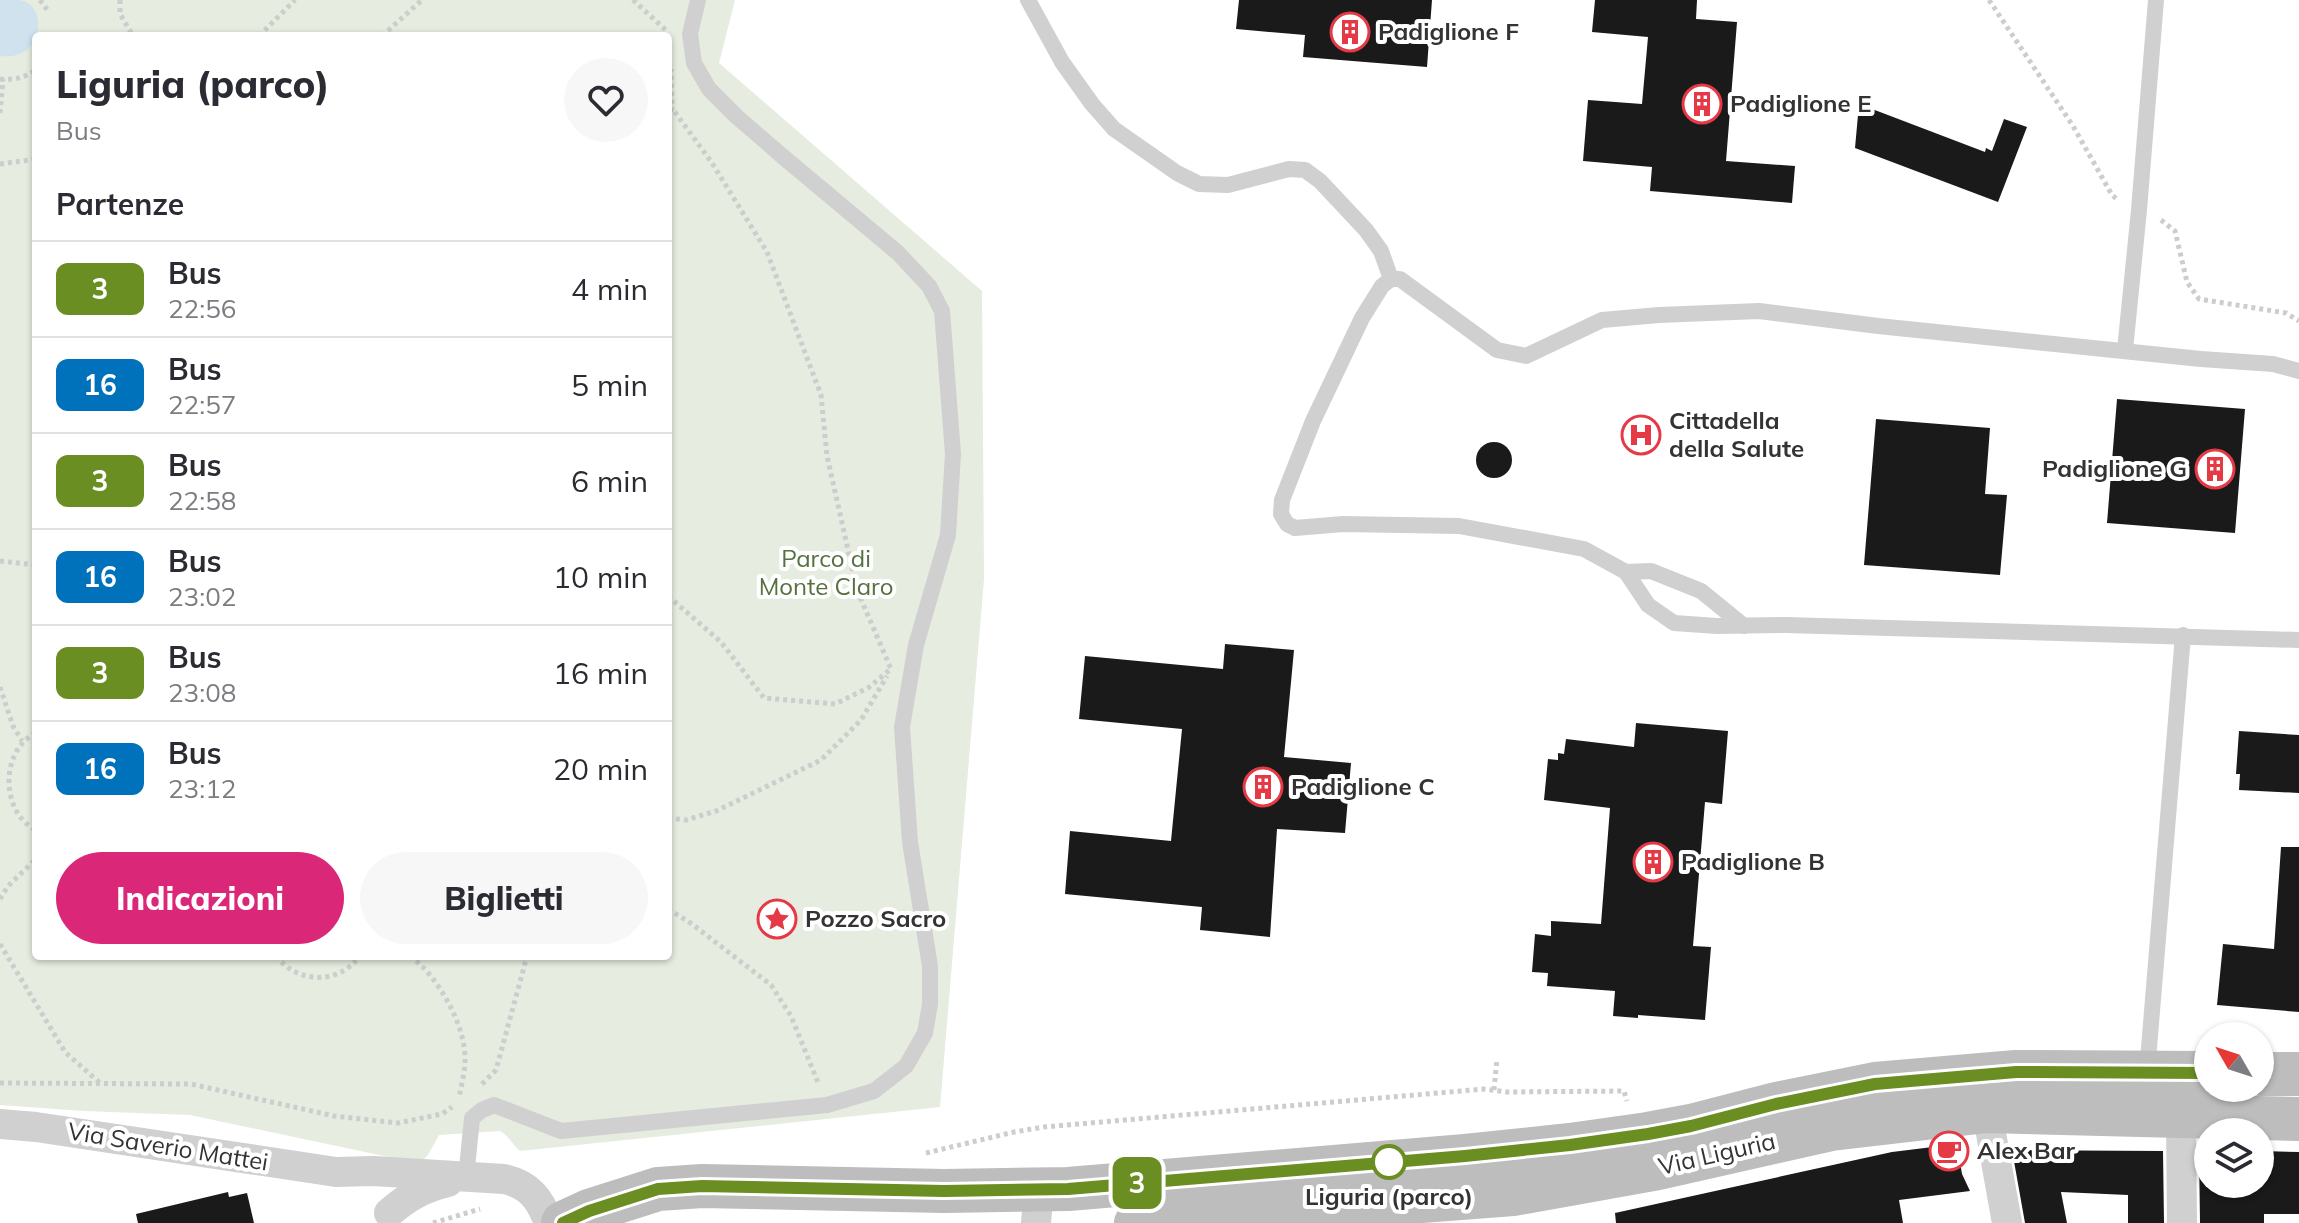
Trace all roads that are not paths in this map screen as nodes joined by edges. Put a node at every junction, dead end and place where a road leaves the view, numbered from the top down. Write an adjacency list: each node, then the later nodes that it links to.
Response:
1 (698, 0): 21 (lane)
2 (1028, 0): 4 (lane)
3 (2156, 0): 5 (lane)
4 (1391, 279): 5 (lane); 7 (lane)
5 (2125, 350): 6 (lane)
6 (2299, 371)
7 (1626, 572): 8 (lane); 8 (lane)
8 (1744, 626): 9 (lane)
9 (2183, 635): 10 (lane); 11 (lane)
10 (2299, 640)
11 (2147, 1073): 12 (street, Via Liguria); 15 (street, Via Liguria)
12 (2194, 1073)
13 (2274, 1074): 14 (street)
14 (2299, 1074)
15 (1986, 1092): 16 (street, Via Liguria); 19 (street, Via Liguria); 23 (street, Via Liguria); 28 (street)
16 (2181, 1116): 17 (street, Via Liguria); 29 (street)
17 (2299, 1119)
18 (0, 1124): 20 (street, Via Saverio Mattei)
19 (1505, 1152): 22 (street, Via Liguria); 23 (street)
20 (336, 1172): 21 (street, Via Saverio Mattei); 24 (street, Via Saverio Mattei)
21 (466, 1178): 24 (street, Via Saverio Mattei); 25 (street, Via Saverio Mattei)
22 (1037, 1206): 26 (street, Via Liguria)
23 (1516, 1208): 27 (street, Via Liguria)
24 (390, 1218)
25 (549, 1223)
26 (563, 1223)
27 (1136, 1223)
28 (2007, 1223)
29 (2182, 1223)

